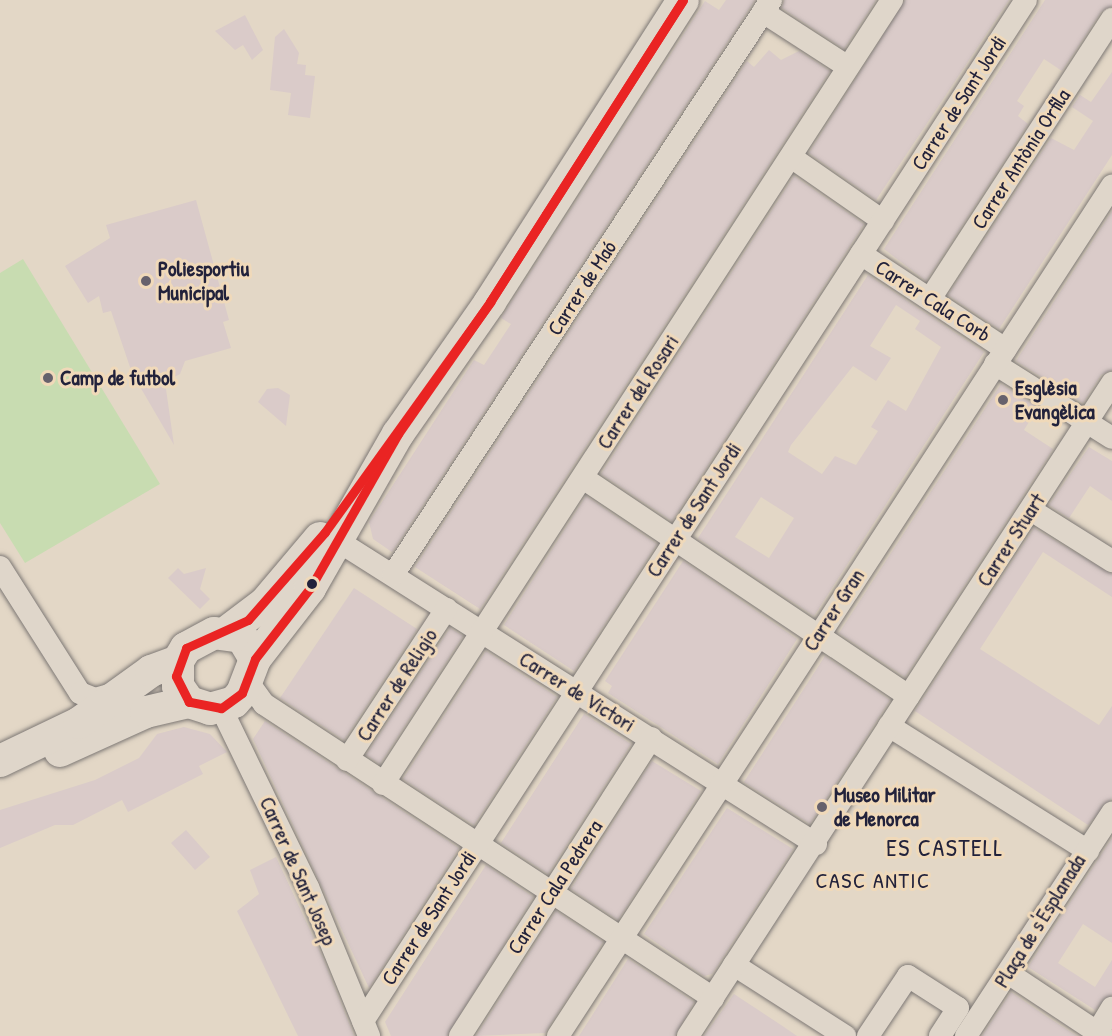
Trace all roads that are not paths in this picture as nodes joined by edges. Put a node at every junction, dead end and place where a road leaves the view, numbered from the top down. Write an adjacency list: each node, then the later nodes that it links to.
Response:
1 (683, 0): 15 (main road)
2 (892, 0): 6 (street, Carrer del Rosari)
3 (1026, 0): 9 (street, Carrer de Sant Jordi)
4 (767, 6): 6 (street); 23 (street, Carrer de Maó)
5 (1112, 19): 11 (street, Carrer Antònia Orfila)
6 (849, 67): 7 (street, Carrer del Rosari)
7 (791, 157): 9 (street); 17 (street, Carrer del Rosari)
8 (1112, 186): 12 (street, Carrer Gran)
9 (883, 221): 10 (street, Carrer de Sant Jordi)
10 (861, 254): 11 (street, Carrer Cala Corb); 20 (street, Carrer de Sant Jordi)
11 (930, 299): 12 (street, Carrer Cala Corb)
12 (1000, 356): 14 (street, Carrer Cala Corb); 27 (street, Carrer Gran)
13 (1112, 383): 14 (street, Carrer Stuart)
14 (1087, 422): 16 (street, Carrer Cala Corb); 18 (street, Carrer Stuart)
15 (398, 434): 19 (main road); 25 (main road)
16 (1112, 438)
17 (583, 477): 20 (street); 26 (street, Carrer del Rosari)
18 (1031, 510): 21 (street); 32 (street, Carrer Stuart)
19 (338, 541): 23 (street, Carrer de Victori); 29 (main road)
20 (674, 542): 27 (street); 31 (street, Carrer de Sant Jordi)
21 (1112, 561)
22 (0, 567): 30 (street)
23 (393, 575): 24 (street, Carrer de Victori)
24 (446, 609): 26 (street, Carrer de Victori); 37 (street, Carrer de Religio)
25 (228, 631): 28 (main road); 29 (main road)
26 (483, 632): 31 (street, Carrer de Victori); 41 (street, Carrer del Rosari)
27 (816, 638): 32 (street); 40 (street, Carrer Gran)
28 (178, 661): 30 (main road); 33 (main road)
29 (252, 671): 34 (main road); 37 (street)
30 (123, 691): 38 (main road)
31 (576, 692): 36 (street, Carrer de Victori); 44 (street, Carrer de Sant Jordi)
32 (909, 696): 35 (street)
33 (189, 702): 34 (main road); 39 (main road)
34 (221, 708): 52 (street, Carrer de Sant Josep)
35 (890, 726): 43 (street); 45 (street, Plaça de s'Esplanada)
36 (651, 738): 40 (street, Carrer de Victori); 46 (street, Carrer Cala Pedrera)
37 (347, 760): 41 (street)
38 (0, 761)
39 (0, 772)
40 (721, 783): 43 (street, Carrer de Victori); 47 (street, Carrer Gran)
41 (382, 784): 44 (street)
42 (1109, 824): 45 (street)
43 (816, 844): 48 (street)
44 (477, 845): 46 (street); 52 (street, Carrer de Sant Jordi)
45 (1088, 851): 49 (street, Plaça de s'Esplanada)
46 (552, 892): 47 (street); 54 (street, Carrer Cala Pedrera)
47 (624, 939): 50 (street); 55 (street, Carrer Gran)
48 (734, 965): 50 (street); 57 (street)
49 (1008, 973): 53 (street); 60 (street, Plaça de s'Esplanada)
50 (713, 998): 56 (street)
51 (1112, 1008): 53 (street)
52 (366, 1028)
53 (1098, 1035)
54 (459, 1036)
55 (558, 1036)
56 (689, 1036)
57 (845, 1036)
58 (868, 1036): 59 (street)
59 (940, 1036)
60 (966, 1036)

